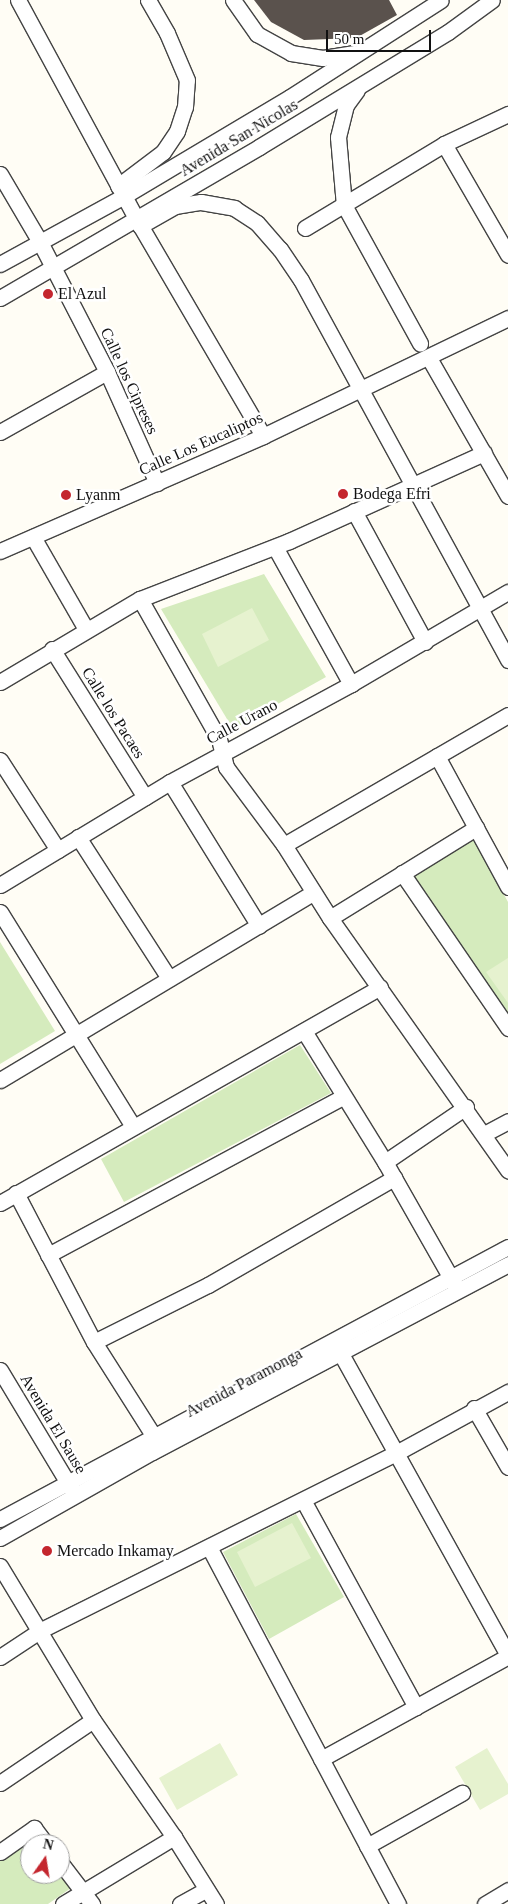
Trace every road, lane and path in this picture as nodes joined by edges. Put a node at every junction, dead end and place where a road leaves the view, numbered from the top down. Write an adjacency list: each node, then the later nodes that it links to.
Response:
1 (18, 0): 11 (street)
2 (148, 0): 11 (street)
3 (233, 0): 6 (street)
4 (441, 0): 6 (street, Avenida San Nicolas)
5 (492, 0): 7 (street, Avenida San Nicolas)
6 (362, 53): 11 (street, Avenida San Nicolas)
7 (367, 81): 12 (street); 13 (street, Avenida San Nicolas)
8 (508, 114): 9 (street)
9 (444, 144): 12 (street); 16 (street)
10 (0, 174): 15 (street, Calle los Cipreses)
11 (121, 191): 13 (street); 15 (street, Avenida San Nicolas)
12 (344, 205): 14 (street); 21 (street)
13 (138, 223): 18 (street, Avenida San Nicolas); 24 (street); 26 (street)
14 (305, 228)
15 (40, 242): 17 (street, Avenida San Nicolas); 18 (street, Calle los Cipreses)
16 (508, 255)
17 (0, 264)
18 (53, 268): 19 (street, Avenida San Nicolas); 23 (street, Calle los Cipreses)
19 (0, 298)
20 (508, 318): 22 (street, Calle Los Eucaliptos)
21 (420, 343)
22 (429, 358): 24 (street, Calle Los Eucaliptos); 27 (street)
23 (107, 372): 25 (street); 28 (street, Calle los Cipreses)
24 (359, 391): 26 (street, Calle Los Eucaliptos); 29 (street)
25 (0, 432)
26 (263, 436): 28 (street, Calle Los Eucaliptos)
27 (484, 453): 29 (street); 30 (street)
28 (157, 483): 32 (street, Calle Los Eucaliptos)
29 (412, 486): 31 (street); 37 (street)
30 (508, 496)
31 (354, 511): 33 (street); 39 (street)
32 (33, 537): 34 (street, Calle Los Eucaliptos); 38 (street)
33 (275, 547): 36 (street); 43 (street)
34 (0, 551)
35 (506, 593): 37 (street, Calle Urano)
36 (140, 599): 38 (street); 45 (street)
37 (479, 608): 39 (street, Calle Urano); 41 (street)
38 (86, 629): 40 (street)
39 (425, 642): 43 (street, Calle Urano)
40 (52, 648): 42 (street); 49 (street, Calle los Pacaes)
41 (508, 660)
42 (0, 682)
43 (351, 684): 45 (street, Calle Urano)
44 (508, 714): 46 (street)
45 (222, 752): 48 (street, Calle Urano); 52 (street)
46 (437, 756): 50 (street); 52 (street)
47 (0, 760): 53 (street)
48 (170, 782): 49 (street, Calle Urano); 60 (street)
49 (145, 797): 51 (street, Calle Urano)
50 (476, 828): 54 (street); 56 (street)
51 (78, 838): 53 (street, Calle Urano); 61 (street)
52 (284, 845): 57 (street)
53 (58, 850): 55 (street, Calle Urano)
54 (402, 873): 59 (street); 63 (street)
55 (0, 885)
56 (508, 887)
57 (313, 893): 59 (street); 60 (street)
58 (0, 912): 65 (street)
59 (330, 918): 62 (street)
60 (259, 926): 61 (street)
61 (169, 978): 65 (street)
62 (380, 987): 64 (street); 68 (street)
63 (508, 1028)
64 (304, 1030): 67 (street); 70 (street)
65 (75, 1036): 66 (street); 70 (street)
66 (0, 1080)
67 (343, 1097): 72 (street); 78 (street)
68 (466, 1107): 71 (street); 72 (street)
69 (508, 1121): 71 (street)
70 (132, 1125): 75 (street)
71 (484, 1134): 73 (street)
72 (385, 1162): 74 (street)
73 (508, 1170)
74 (394, 1178): 80 (street); 81 (street)
75 (16, 1194): 76 (street); 78 (street)
76 (0, 1203)
77 (508, 1247): 80 (street, Avenida Paramonga)
78 (48, 1255): 81 (street)
79 (508, 1264): 80 (street, Avenida Paramonga)
80 (455, 1284): 82 (street, Avenida Paramonga)
81 (94, 1342): 86 (street)
82 (336, 1346): 86 (street, Avenida Paramonga); 87 (street); 89 (street, Avenida Paramonga)
83 (1, 1376): 89 (street, Avenida El Sause)
84 (508, 1392): 85 (street)
85 (474, 1408): 87 (street); 88 (street)
86 (153, 1435): 89 (street, Avenida Paramonga)
87 (396, 1453): 90 (street); 96 (street)
88 (508, 1467)
89 (72, 1489): 91 (street, Avenida Paramonga); 92 (street, Avenida Paramonga)
90 (303, 1500): 93 (street); 98 (street)
91 (0, 1519)
92 (0, 1538)
93 (209, 1548): 95 (street); 100 (street)
94 (0, 1566): 95 (street)
95 (40, 1630): 97 (street); 99 (street)
96 (508, 1655): 98 (street)
97 (0, 1656)
98 (416, 1707): 100 (street)
99 (93, 1720): 101 (street); 105 (street)
100 (321, 1759): 107 (street)
101 (0, 1783)
102 (462, 1793): 107 (street)
103 (26, 1834): 104 (street)
104 (38, 1834)
105 (174, 1837): 110 (street); 112 (street)
106 (20, 1838): 108 (street)
107 (367, 1846): 117 (street)
108 (0, 1852)
109 (70, 1875): 112 (street)
110 (205, 1890): 115 (street); 116 (street)
111 (508, 1890): 118 (street)
112 (83, 1892): 113 (street); 114 (street)
113 (63, 1904)
114 (92, 1904)
115 (180, 1904)
116 (216, 1904)
117 (398, 1904)
118 (485, 1904)

